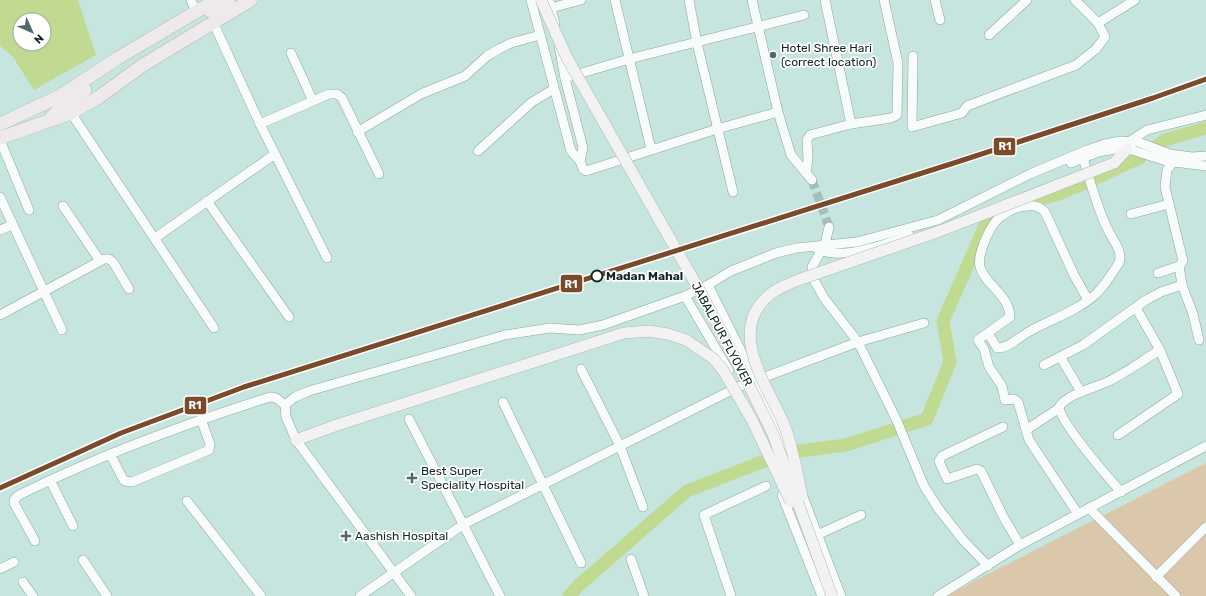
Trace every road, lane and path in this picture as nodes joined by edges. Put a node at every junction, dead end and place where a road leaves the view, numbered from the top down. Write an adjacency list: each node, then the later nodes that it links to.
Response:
1 (191, 0): 18 (street)
2 (216, 0): 18 (highway)
3 (229, 0): 37 (highway)
4 (251, 0): 22 (highway)
5 (531, 0): 19 (street)
6 (541, 0): 116 (main road, JABALPUR FLYOVER, bridge)
7 (581, 0): 17 (street)
8 (615, 0): 30 (street)
9 (689, 0): 27 (street)
10 (752, 0): 24 (street)
11 (825, 0): 42 (street)
12 (884, 0): 33 (street)
13 (935, 0): 21 (street)
14 (1027, 0): 26 (street)
15 (1136, 0): 23 (street)
16 (1077, 1): 23 (street)
17 (550, 4): 19 (street); 31 (street)
18 (196, 12): 36 (highway)
19 (534, 12): 25 (street)
20 (804, 15): 24 (street)
21 (940, 20)
22 (213, 22): 37 (highway); 41 (street)
23 (1098, 23): 32 (street)
24 (758, 26): 27 (street); 38 (street)
25 (540, 35): 34 (street); 44 (street)
26 (989, 35)
27 (697, 43): 30 (street); 43 (street)
28 (291, 53): 35 (street)
29 (913, 56): 32 (street)
30 (629, 59): 31 (street); 47 (street)
31 (565, 78): 53 (street)
32 (913, 86): 33 (street)
33 (898, 88): 42 (street)
34 (554, 89): 48 (street); 53 (street)
35 (313, 101): 41 (street); 44 (street)
36 (44, 105): 37 (highway); 40 (highway)
37 (68, 108): 45 (highway); 68 (street)
38 (778, 112): 43 (street); 55 (street)
39 (1206, 115): 46 (street)
40 (0, 124)
41 (260, 124): 49 (street)
42 (852, 124): 55 (street)
43 (717, 129): 47 (street); 58 (street)
44 (357, 132): 56 (street)
45 (0, 139): 63 (street)
46 (1129, 146): 51 (street); 52 (street); 69 (street); 116 (main road, bridge)
47 (651, 149): 53 (street)
48 (478, 151)
49 (275, 154): 60 (street); 70 (street)
50 (1206, 157): 52 (street)
51 (1083, 158): 69 (street); 79 (street)
52 (1170, 159): 54 (street); 61 (street)
53 (580, 161)
54 (1206, 166)
55 (806, 172): 57 (street)
56 (379, 174)
57 (812, 180)
58 (733, 192)
59 (0, 198): 65 (street)
60 (207, 201): 68 (street); 82 (street)
61 (1169, 204): 64 (street); 72 (street)
62 (63, 206): 71 (street)
63 (30, 210)
64 (1131, 214)
65 (12, 225): 67 (street); 77 (street)
66 (829, 227): 69 (street)
67 (0, 230)
68 (155, 238): 84 (street)
69 (820, 248): 74 (street); 88 (street)
70 (327, 258)
71 (100, 261): 76 (street); 77 (street)
72 (1179, 266): 73 (street); 75 (street)
73 (1158, 273)
74 (708, 285): 78 (street); 93 (street)
75 (1182, 285): 80 (street); 87 (street)
76 (129, 289)
77 (44, 292): 81 (street); 85 (street)
78 (685, 296): 94 (street); 97 (street)
79 (1088, 300): 86 (street); 86 (street)
80 (1136, 308): 89 (street); 90 (street)
81 (0, 315)
82 (289, 317)
83 (924, 323): 88 (street)
84 (214, 328)
85 (62, 330)
86 (988, 333): 102 (street)
87 (1199, 340)
88 (858, 342): 93 (street); 128 (street)
89 (1160, 350): 95 (street); 103 (street)
90 (1061, 358): 91 (street); 95 (street)
91 (1044, 366)
92 (581, 369): 105 (street)
93 (755, 380): 94 (street); 121 (street)
94 (738, 387): 105 (street); 141 (street, bridge)
95 (1081, 392): 98 (street)
96 (503, 402): 109 (street)
97 (285, 405): 99 (street); 104 (street)
98 (1058, 409): 102 (street); 111 (street)
99 (201, 419): 107 (street); 107 (street)
100 (409, 419): 118 (street)
101 (1003, 427): 123 (street)
102 (1026, 430): 115 (street)
103 (1118, 435)
104 (296, 440): 116 (main road, bridge); 130 (street)
105 (620, 446): 109 (street); 113 (street)
106 (1206, 446): 111 (street)
107 (110, 454): 108 (street)
108 (50, 480): 119 (street); 122 (street)
109 (543, 485): 118 (street); 127 (street)
110 (766, 486): 140 (street)
111 (1121, 492): 114 (street)
112 (187, 501): 135 (street)
113 (643, 507)
114 (1089, 508): 115 (street); 131 (street)
115 (1078, 514): 123 (street)
116 (802, 515): 142 (main road, JABALPUR FLYOVER, bridge)
117 (861, 515): 121 (street)
118 (464, 524): 130 (street); 138 (street)
119 (73, 526)
120 (1206, 527): 131 (street)
121 (817, 535): 143 (street)
122 (35, 541)
123 (1020, 545): 128 (street)
124 (631, 559): 139 (street)
125 (82, 560): 134 (street)
126 (14, 562): 129 (street)
127 (581, 563)
128 (988, 566): 144 (street)
129 (0, 569)
130 (392, 572): 136 (street); 137 (street)
131 (1156, 577): 145 (street)
132 (23, 582): 133 (street)
133 (33, 596)
134 (107, 596)
135 (261, 596)
136 (360, 596)
137 (411, 596)
138 (500, 596)
139 (644, 596)
140 (731, 596)
141 (822, 596)
142 (832, 596)
143 (841, 596)
144 (938, 596)
145 (1176, 596)

